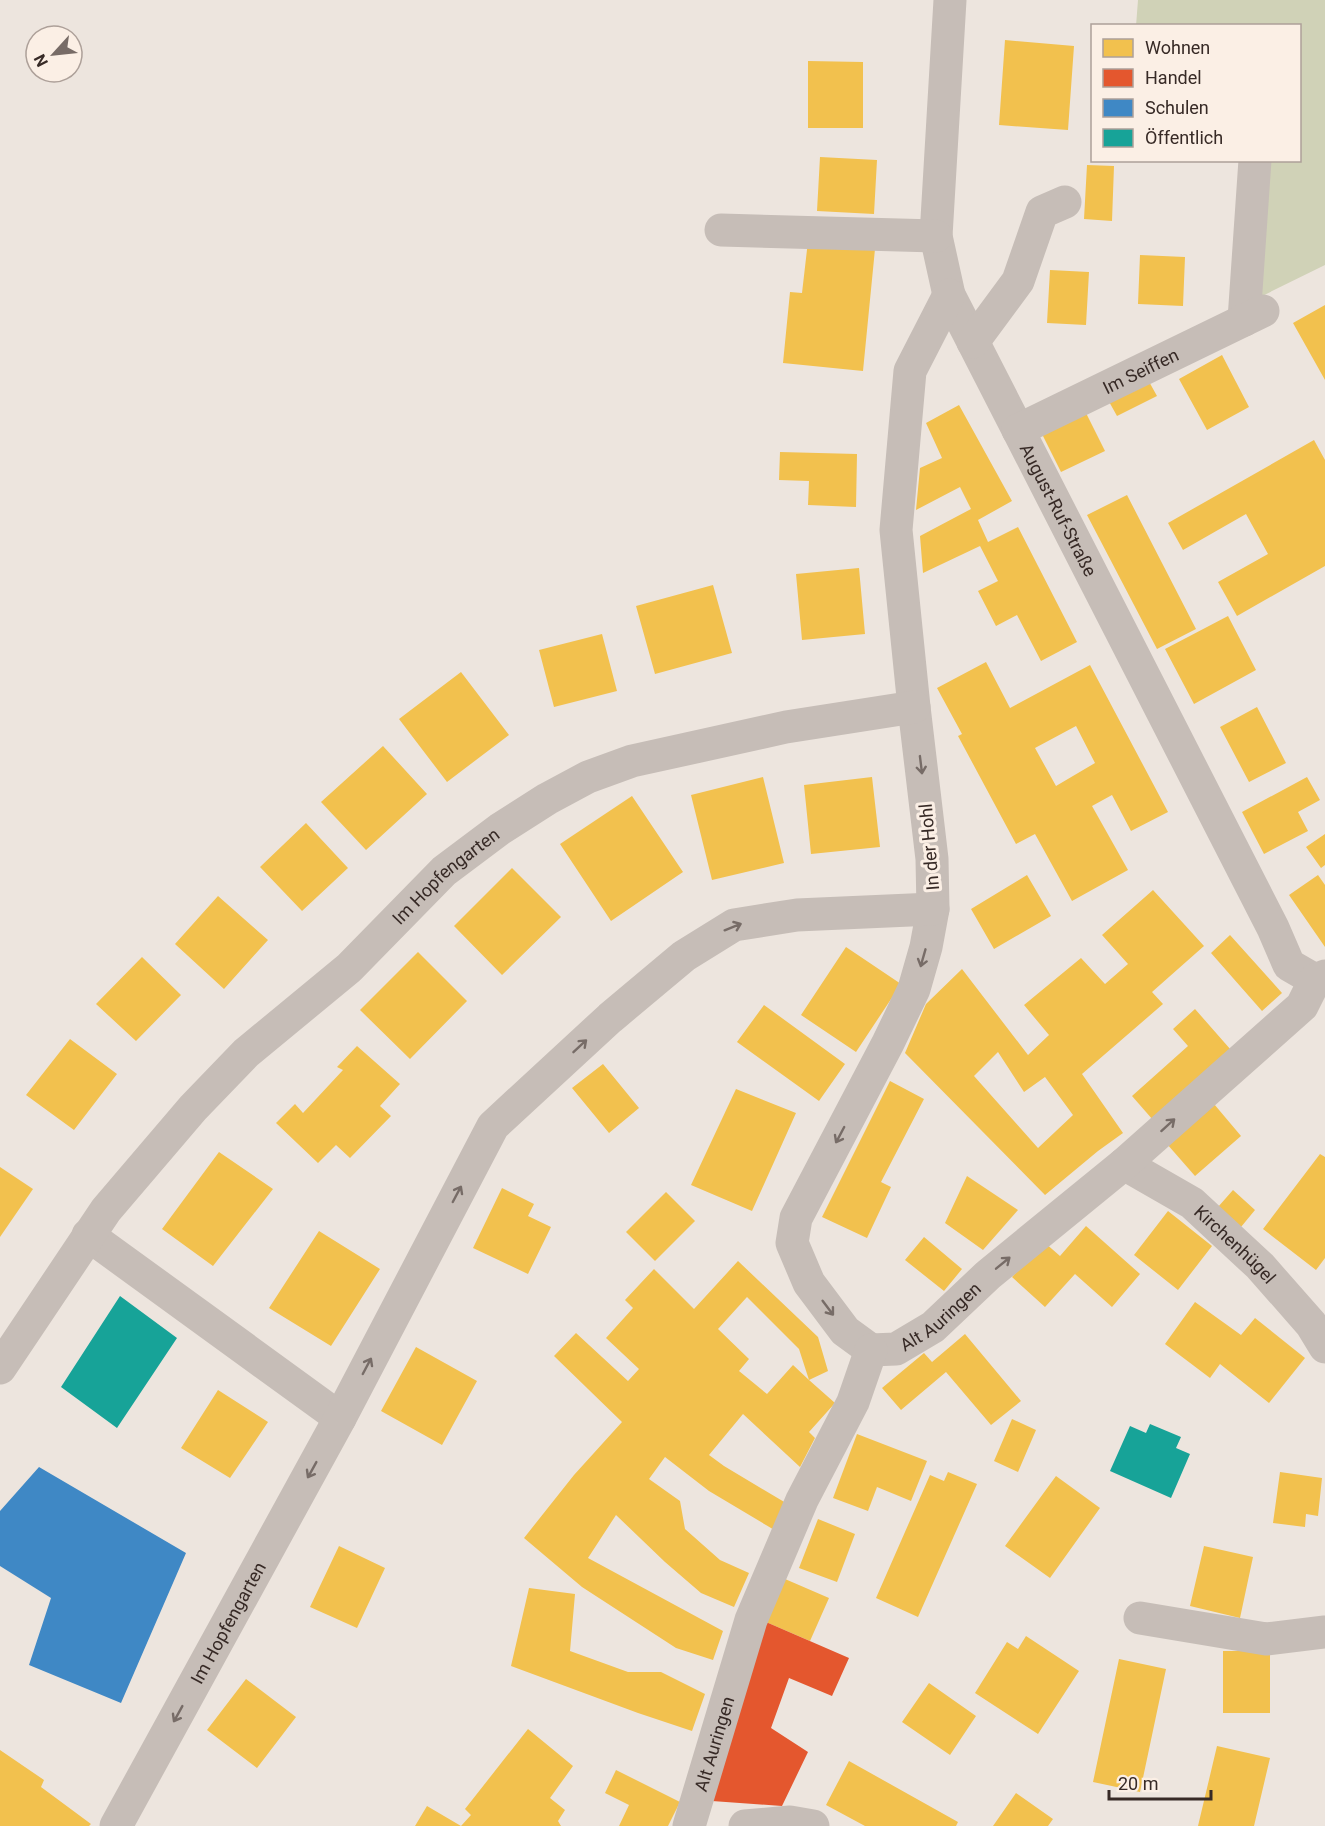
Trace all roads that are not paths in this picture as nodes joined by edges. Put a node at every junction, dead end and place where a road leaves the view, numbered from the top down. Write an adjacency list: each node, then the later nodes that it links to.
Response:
1 (950, 0): 5 (street, August-Ruf-Straße)
2 (1254, 162): 8 (street, Im Seiffen)
3 (1065, 202): 7 (street)
4 (721, 230): 5 (street)
5 (936, 236): 6 (street, August-Ruf-Straße)
6 (949, 295): 7 (street, August-Ruf-Straße); 9 (street, In der Hohl)
7 (973, 342): 8 (street, August-Ruf-Straße)
8 (1017, 430): 11 (street, August-Ruf-Straße)
9 (914, 707): 10 (street, In der Hohl, one-way to 10); 13 (street, Im Hopfengarten)
10 (933, 909): 15 (street, In der Hohl, one-way to 15); 17 (street, Im Hopfengarten, one-way to 10)
11 (1320, 978): 12 (street, Alt Auringen, one-way to 11)
12 (1124, 1164): 14 (street, Kirchenhügel); 15 (street, Alt Auringen, one-way to 12)
13 (88, 1235): 16 (street, Im Hopfengarten); 17 (street)
14 (1325, 1347)
15 (871, 1350): 21 (street, Alt Auringen)
16 (0, 1368)
17 (340, 1418): 20 (street, Im Hopfengarten, one-way to 20)
18 (1140, 1618): 19 (street)
19 (1325, 1632)
20 (116, 1826)
21 (689, 1826)
22 (745, 1826): 23 (street)
23 (813, 1826)

